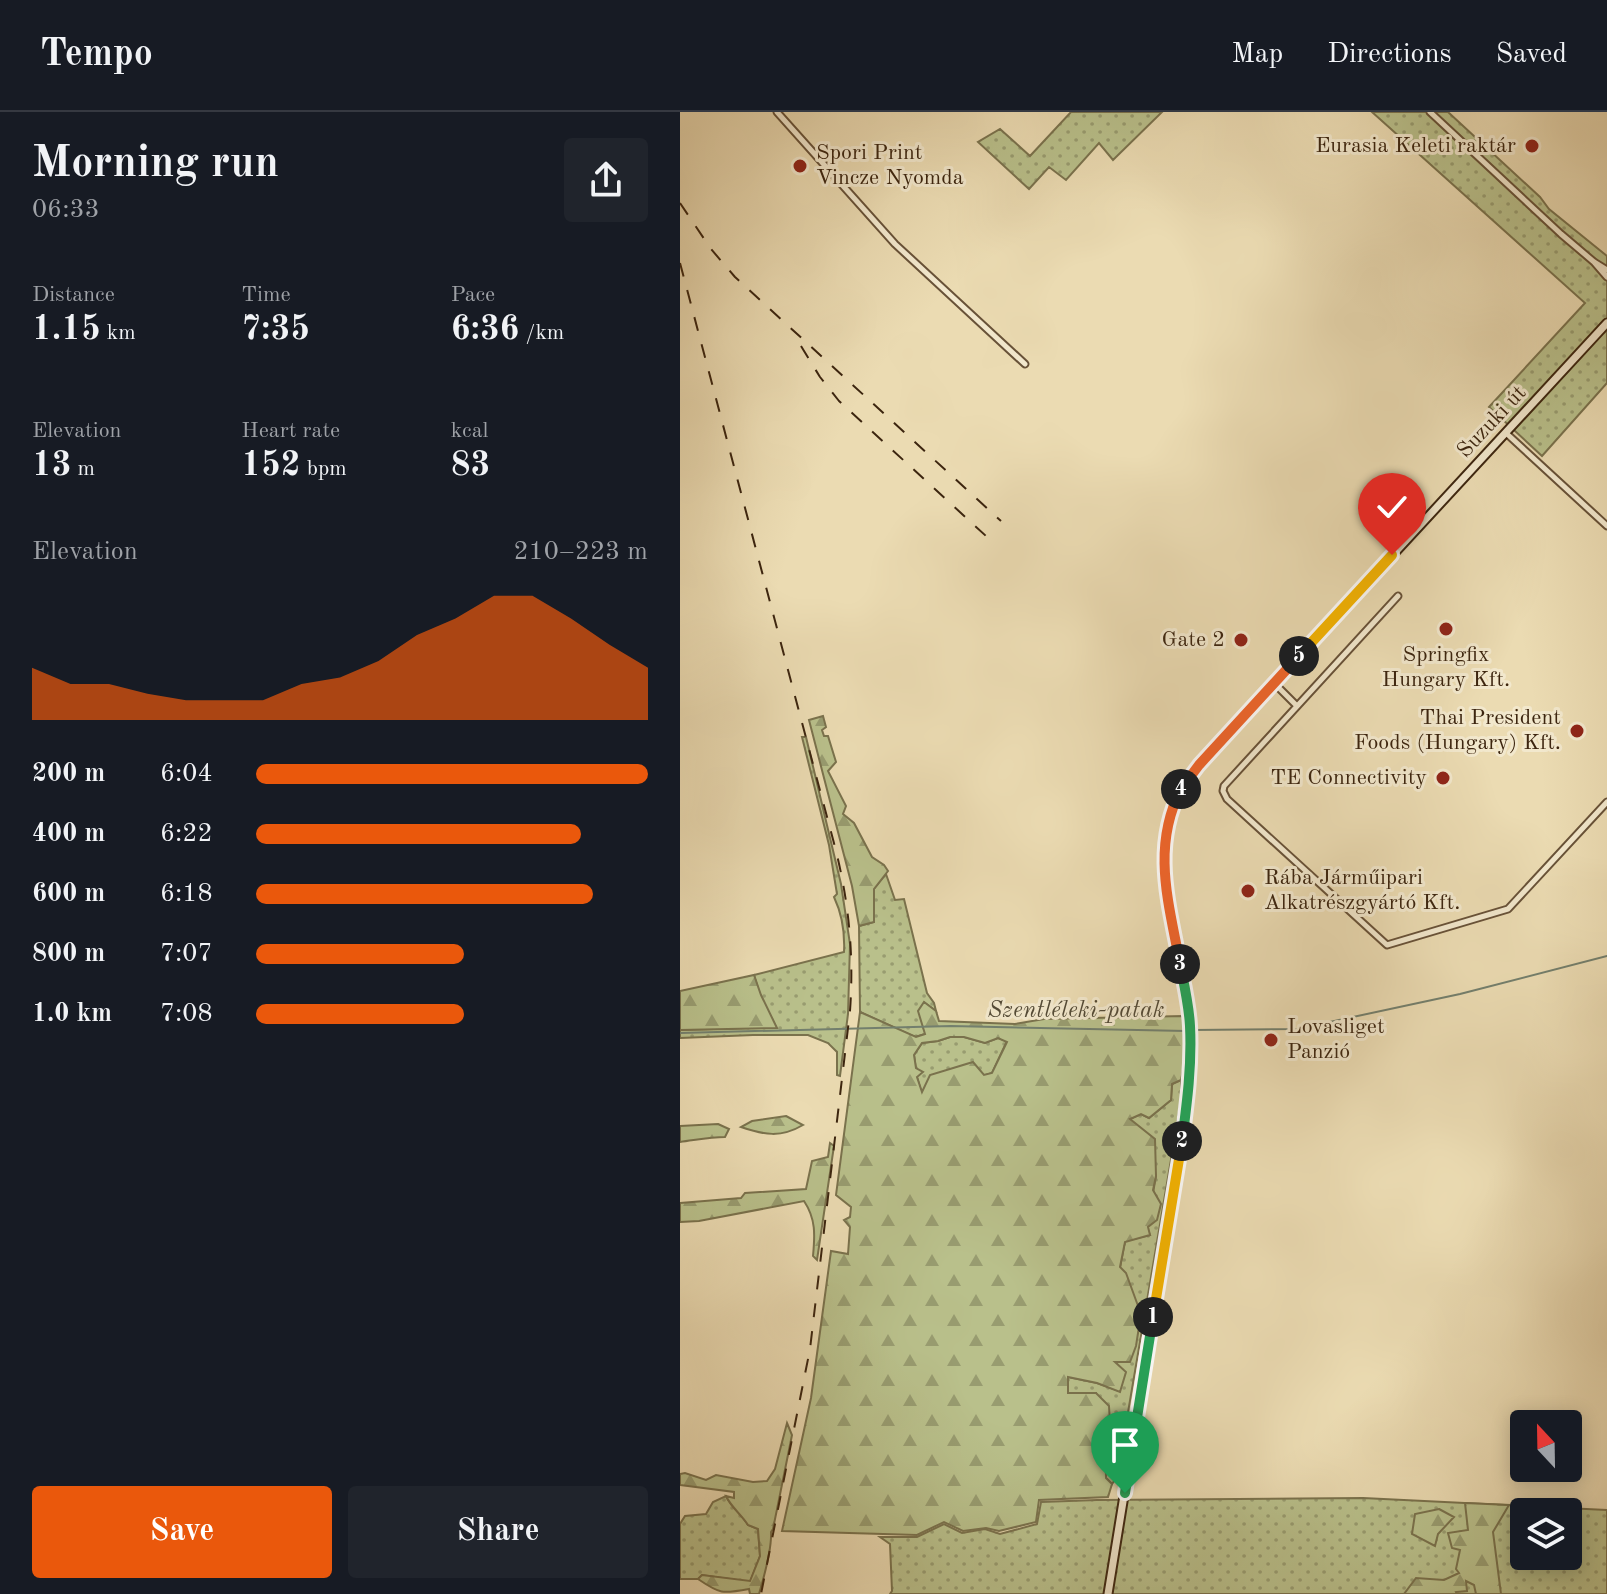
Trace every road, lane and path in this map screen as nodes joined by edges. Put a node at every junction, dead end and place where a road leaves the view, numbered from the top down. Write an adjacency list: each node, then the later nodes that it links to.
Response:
1 (777, 112): 7 (street)
2 (1430, 112): 3 (street)
3 (1594, 262): 4 (street); 5 (street)
4 (1607, 270)
5 (1607, 277)
6 (1606, 323): 8 (main road, Suzuki út)
7 (1025, 364)
8 (1506, 433): 9 (street); 11 (main road, Suzuki út)
9 (1607, 526)
10 (1398, 596): 12 (street)
11 (1274, 683): 12 (street); 14 (main road, Suzuki út)
12 (1296, 706): 13 (street)
13 (1607, 802)
14 (1108, 1594)

